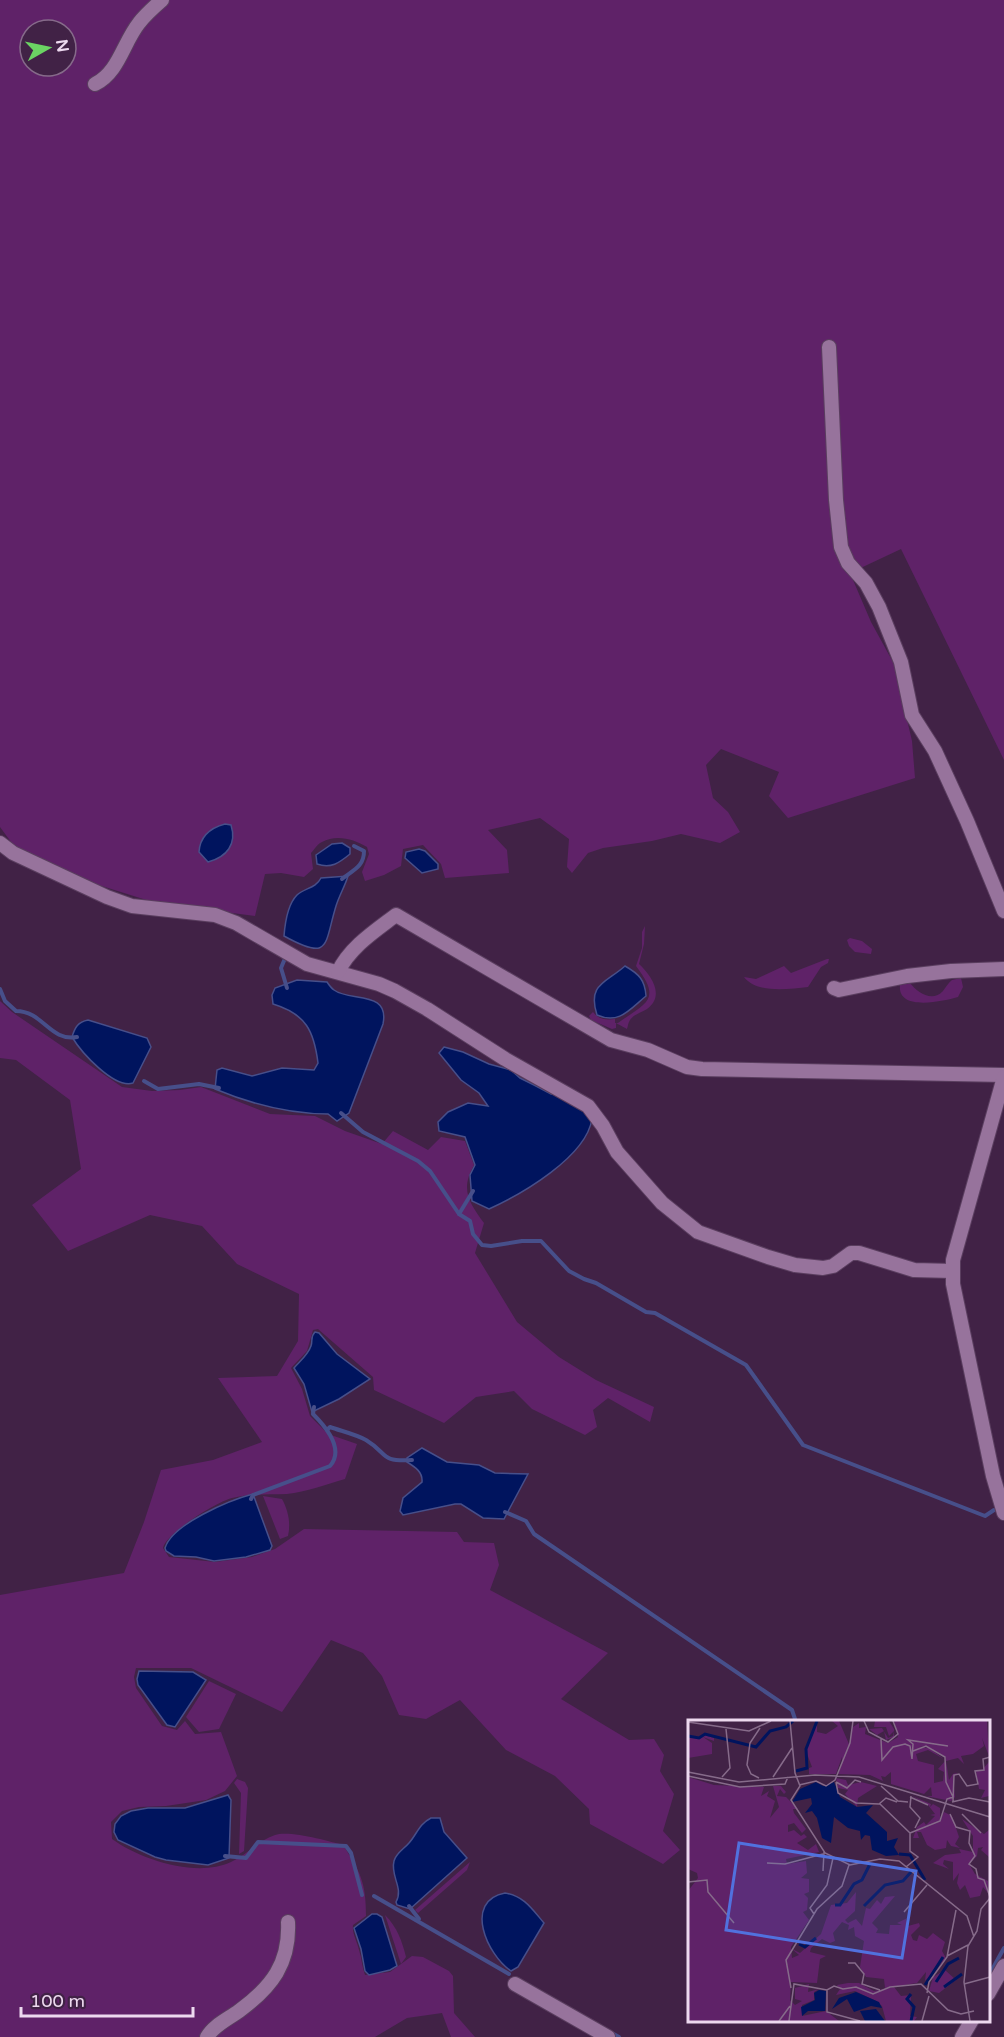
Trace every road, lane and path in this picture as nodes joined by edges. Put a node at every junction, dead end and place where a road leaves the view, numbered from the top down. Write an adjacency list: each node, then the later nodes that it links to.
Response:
1 (162, 0): 2 (street)
2 (95, 84)
3 (829, 347): 5 (street)
4 (0, 843): 7 (street)
5 (1004, 911)
6 (1004, 969): 8 (street)
7 (338, 972): 9 (street); 10 (street)
8 (834, 988)
9 (1004, 1076): 10 (street)
10 (952, 1270): 11 (street)
11 (1004, 1513)
12 (288, 1922): 17 (street)
13 (1004, 1966): 15 (street)
14 (515, 1984): 18 (street)
15 (989, 1991)
16 (971, 2022): 19 (street)
17 (207, 2037)
18 (608, 2037)
19 (962, 2037)

